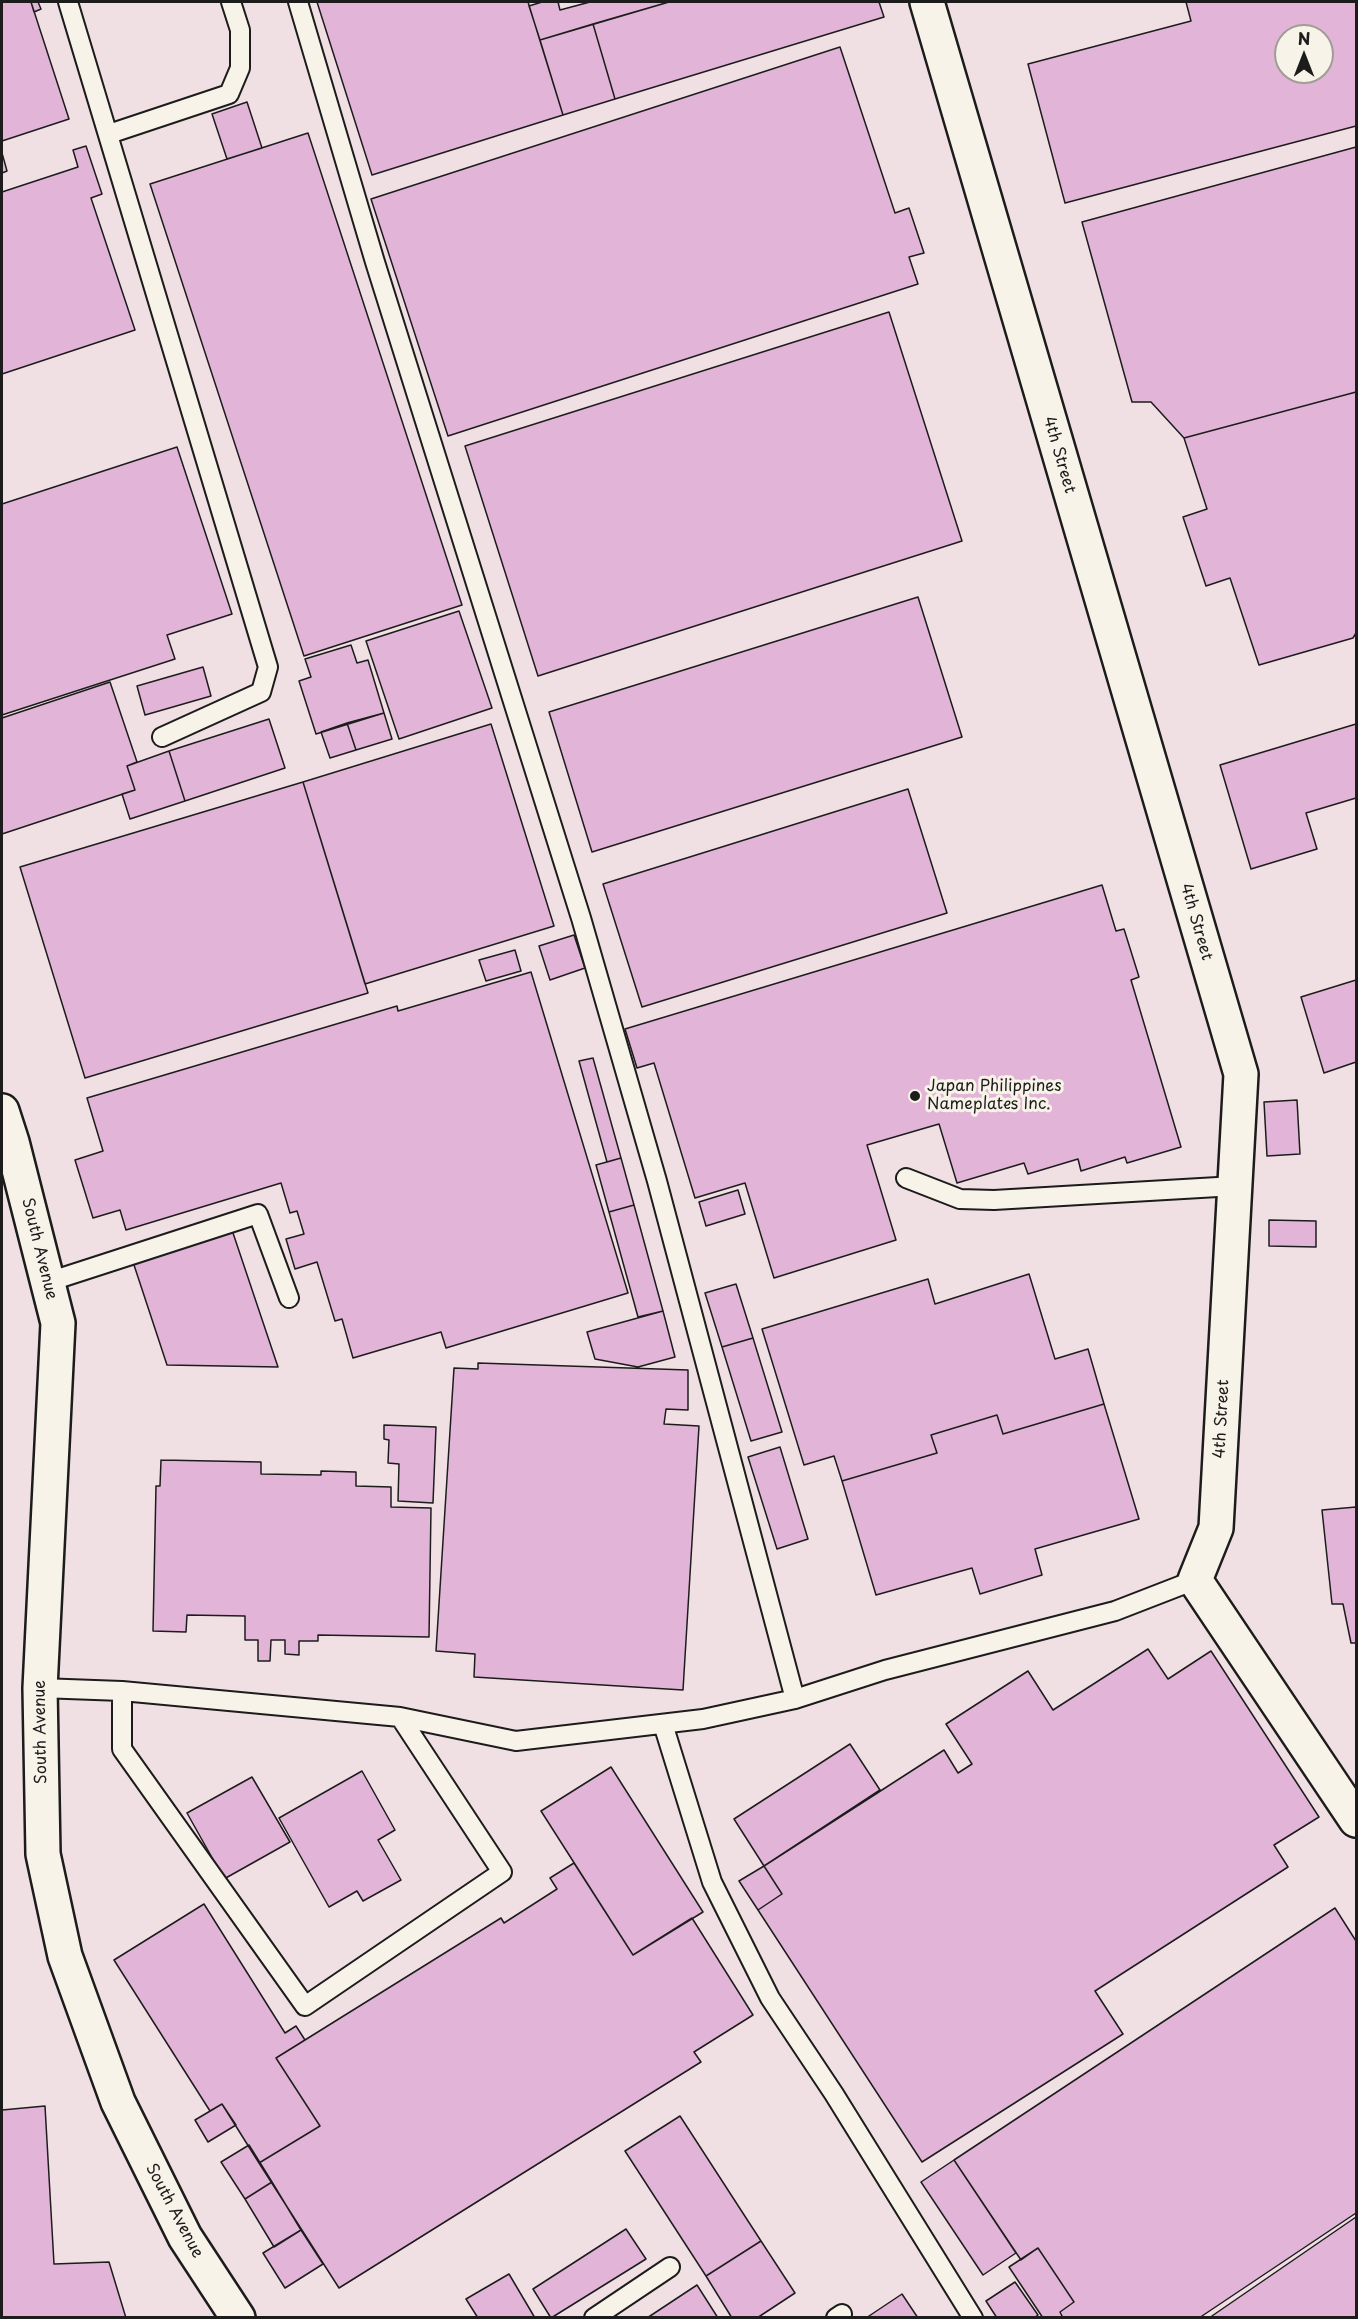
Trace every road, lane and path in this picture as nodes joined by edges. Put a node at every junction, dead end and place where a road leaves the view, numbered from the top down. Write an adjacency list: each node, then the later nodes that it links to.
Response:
1 (68, 2): 5 (lane)
2 (231, 2): 5 (lane)
3 (298, 2): 16 (lane)
4 (927, 2): 10 (street, 4th Street)
5 (108, 134): 6 (lane)
6 (162, 737)
7 (2, 1111): 8 (street, South Avenue)
8 (7, 1143): 11 (street, South Avenue)
9 (906, 1178): 10 (lane)
10 (1235, 1186): 13 (street, 4th Street)
11 (48, 1282): 12 (lane); 14 (street, South Avenue)
12 (290, 1298)
13 (1195, 1580): 16 (lane); 19 (street)
14 (40, 1688): 15 (lane); 21 (street, South Avenue)
15 (122, 1691): 17 (lane); 17 (lane)
16 (795, 1699): 18 (lane)
17 (400, 1718): 18 (lane)
18 (663, 1724): 23 (lane)
19 (1356, 1820)
20 (670, 2267): 22 (lane)
21 (238, 2318)
22 (594, 2318)
23 (973, 2318)

